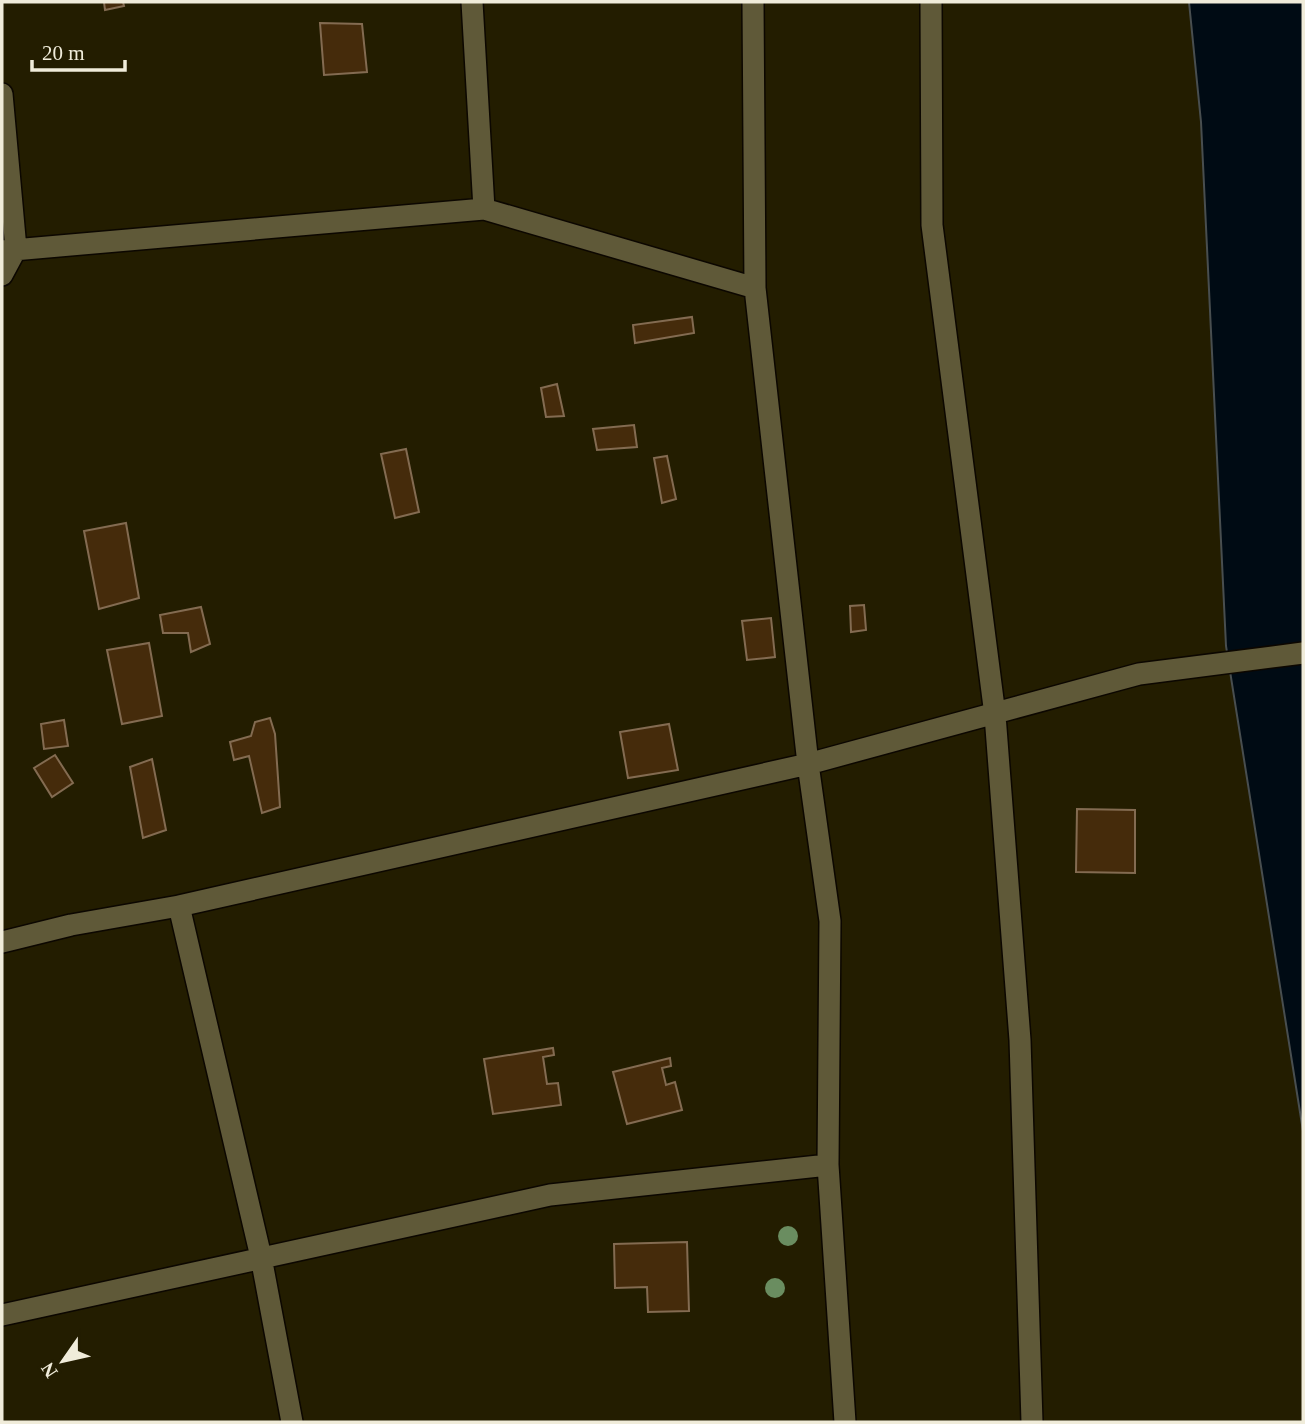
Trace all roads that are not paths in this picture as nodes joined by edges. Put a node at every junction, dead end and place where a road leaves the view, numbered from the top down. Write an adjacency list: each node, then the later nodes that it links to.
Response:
1 (472, 2): 5 (street)
2 (753, 2): 8 (street)
3 (931, 2): 10 (street)
4 (2, 94): 6 (street)
5 (484, 209): 6 (street); 8 (street)
6 (9, 250): 7 (street)
7 (2, 275)
8 (755, 288): 11 (street)
9 (1303, 653): 10 (street)
10 (995, 715): 11 (street); 19 (street)
11 (808, 764): 12 (street); 14 (street)
12 (179, 906): 13 (street); 15 (street)
13 (2, 942)
14 (828, 1165): 15 (street); 18 (street)
15 (261, 1257): 16 (street); 17 (street)
16 (2, 1315)
17 (292, 1422)
18 (845, 1422)
19 (1032, 1422)

